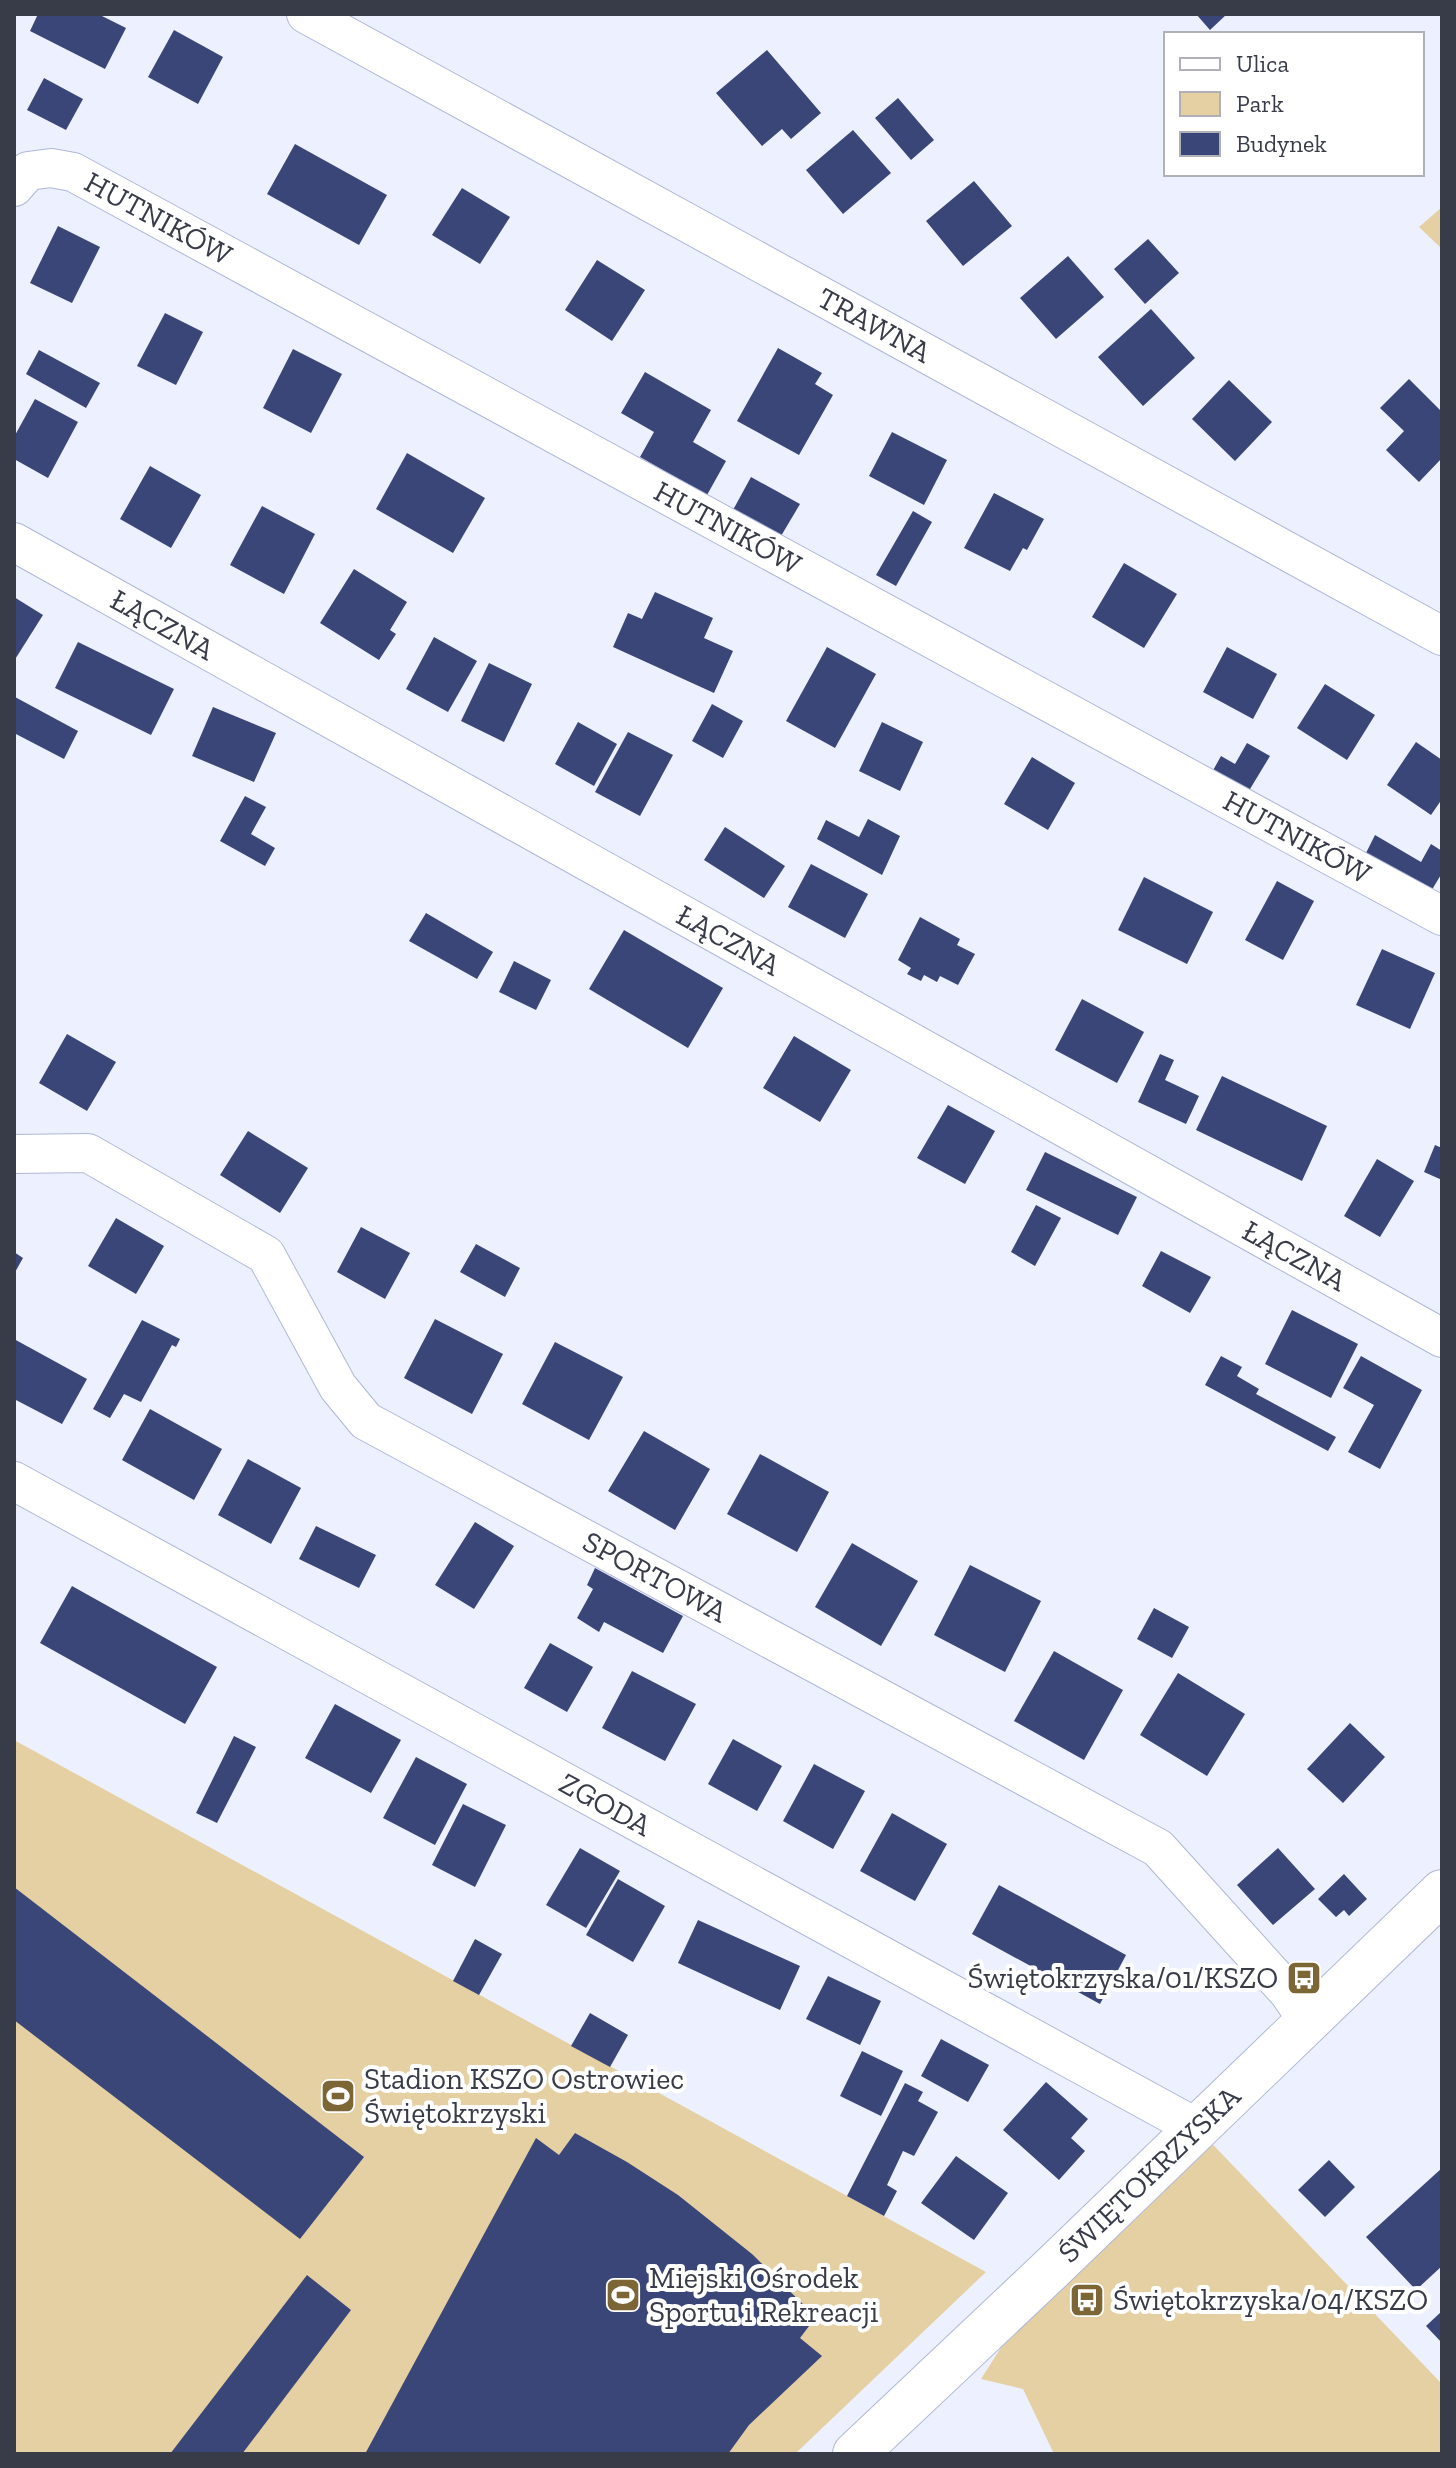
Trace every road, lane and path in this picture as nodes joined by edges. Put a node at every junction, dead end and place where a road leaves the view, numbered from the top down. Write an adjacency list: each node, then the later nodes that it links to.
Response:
1 (306, 14): 4 (street, TRAWNA)
2 (14, 187): 5 (street, HUTNIKÓW)
3 (14, 542): 7 (street, ŁĄCZNA)
4 (1442, 636)
5 (1442, 916)
6 (14, 1154): 10 (street, SPORTOWA)
7 (1442, 1338)
8 (14, 1481): 11 (street, ZGODA)
9 (1442, 1892): 10 (street, ŚWIĘTOKRZYSKA)
10 (1308, 2021): 11 (street, ŚWIĘTOKRZYSKA)
11 (1197, 2128): 12 (street, ŚWIĘTOKRZYSKA)
12 (855, 2454)

